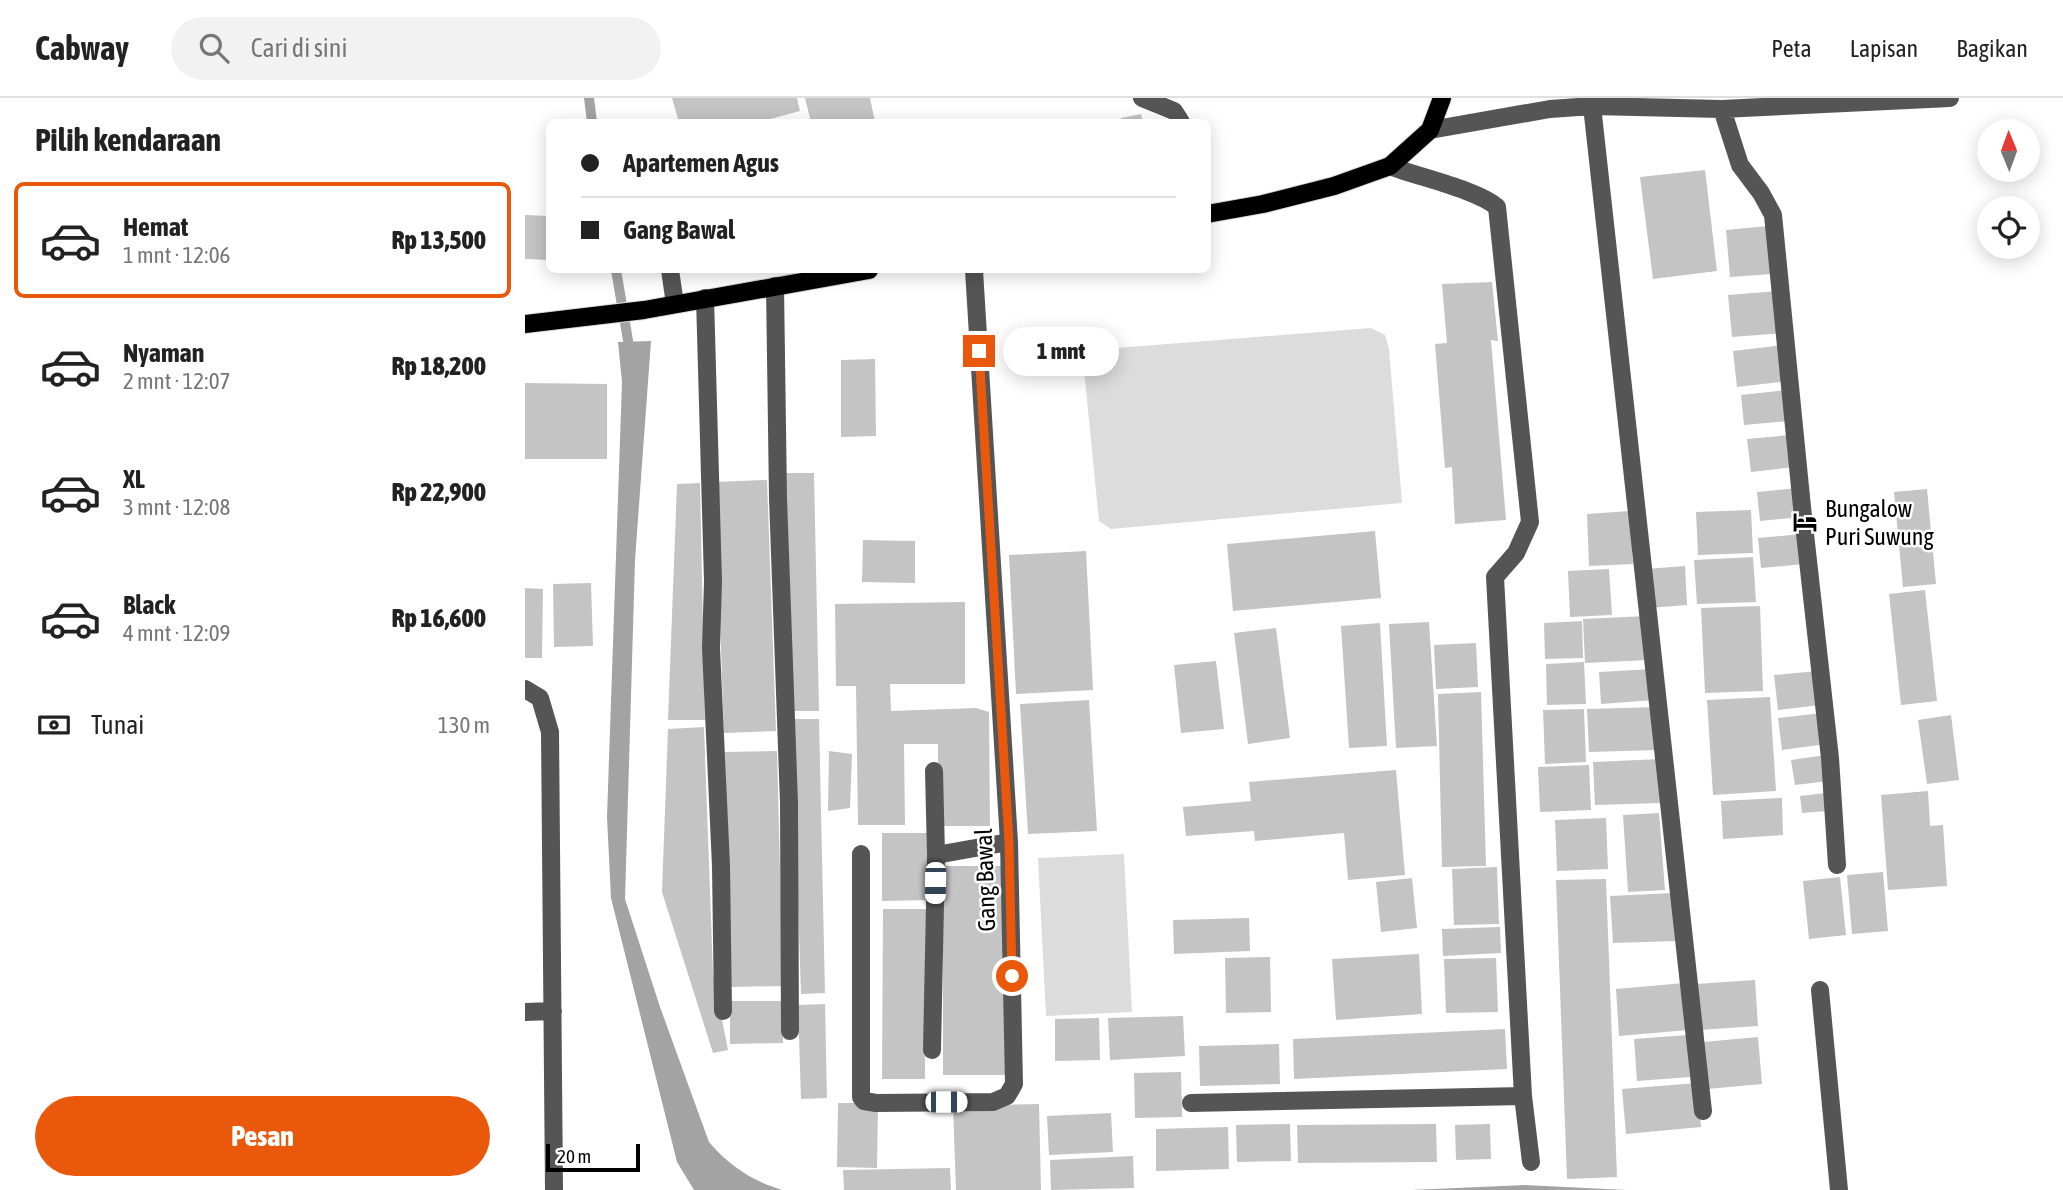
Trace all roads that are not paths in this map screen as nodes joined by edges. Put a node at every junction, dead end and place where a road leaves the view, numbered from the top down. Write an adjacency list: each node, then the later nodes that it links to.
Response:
1 (1142, 98): 8 (street)
2 (1442, 98): 9 (main road)
3 (1530, 98): 6 (street)
4 (1950, 98): 7 (street)
5 (1592, 106): 6 (street); 7 (street); 33 (street)
6 (1550, 109): 9 (street)
7 (1722, 109): 24 (street)
8 (1179, 119)
9 (1430, 130): 10 (main road)
10 (1390, 166): 11 (main road); 31 (street)
11 (1211, 213)
12 (670, 273): 17 (street)
13 (851, 273): 15 (main road)
14 (974, 273): 21 (street, Gang Bawal)
15 (775, 286): 16 (main road); 29 (street)
16 (705, 298): 17 (main road); 27 (street)
17 (675, 304): 18 (main road)
18 (525, 324)
19 (525, 690): 26 (street)
20 (934, 771): 23 (street)
21 (1009, 842): 22 (street, Gang Bawal); 23 (street)
22 (861, 854)
23 (936, 855): 30 (street)
24 (1836, 865)
25 (1820, 990): 36 (street)
26 (553, 1011): 28 (street); 35 (street)
27 (723, 1011)
28 (525, 1012)
29 (790, 1031)
30 (932, 1050)
31 (1523, 1096): 32 (street); 34 (street)
32 (1191, 1103)
33 (1703, 1111)
34 (1531, 1162)
35 (554, 1190)
36 (1839, 1190)

